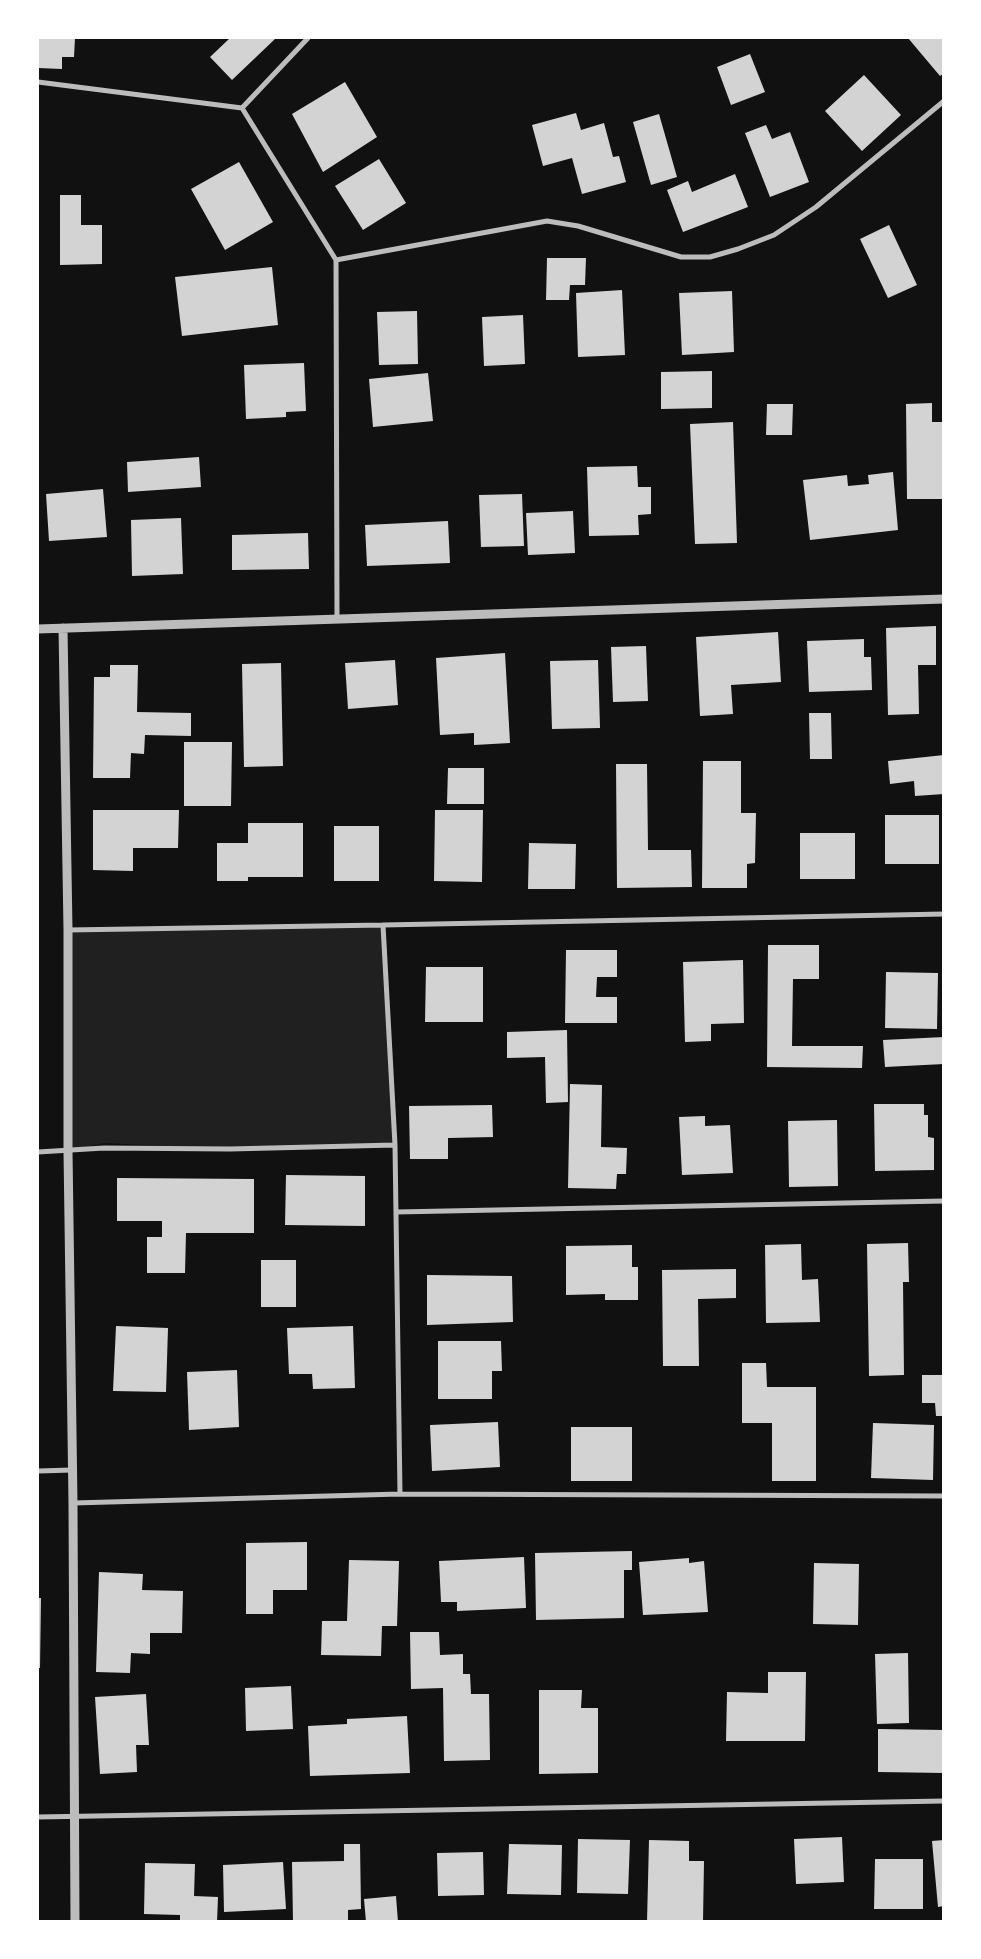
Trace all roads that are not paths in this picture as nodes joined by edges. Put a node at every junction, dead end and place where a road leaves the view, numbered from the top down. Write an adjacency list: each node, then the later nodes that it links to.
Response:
1 (308, 38): 4 (street)
2 (38, 82): 4 (street)
3 (944, 101): 5 (street)
4 (242, 108): 5 (street)
5 (336, 260): 7 (street)
6 (944, 599): 7 (street)
7 (337, 620): 8 (street)
8 (63, 628): 9 (street); 12 (street)
9 (38, 629)
10 (944, 914): 11 (street)
11 (383, 925): 12 (street); 13 (street)
12 (68, 930): 14 (street)
13 (395, 1145): 14 (street); 17 (street)
14 (68, 1151): 15 (street); 18 (street)
15 (38, 1152)
16 (944, 1201): 17 (street)
17 (396, 1212): 20 (street)
18 (72, 1470): 19 (street); 22 (street)
19 (38, 1471)
20 (400, 1494): 21 (street); 22 (street)
21 (944, 1496)
22 (73, 1504): 25 (street)
23 (944, 1801): 25 (street)
24 (38, 1817): 25 (street)
25 (75, 1818): 26 (street)
26 (75, 1922)

